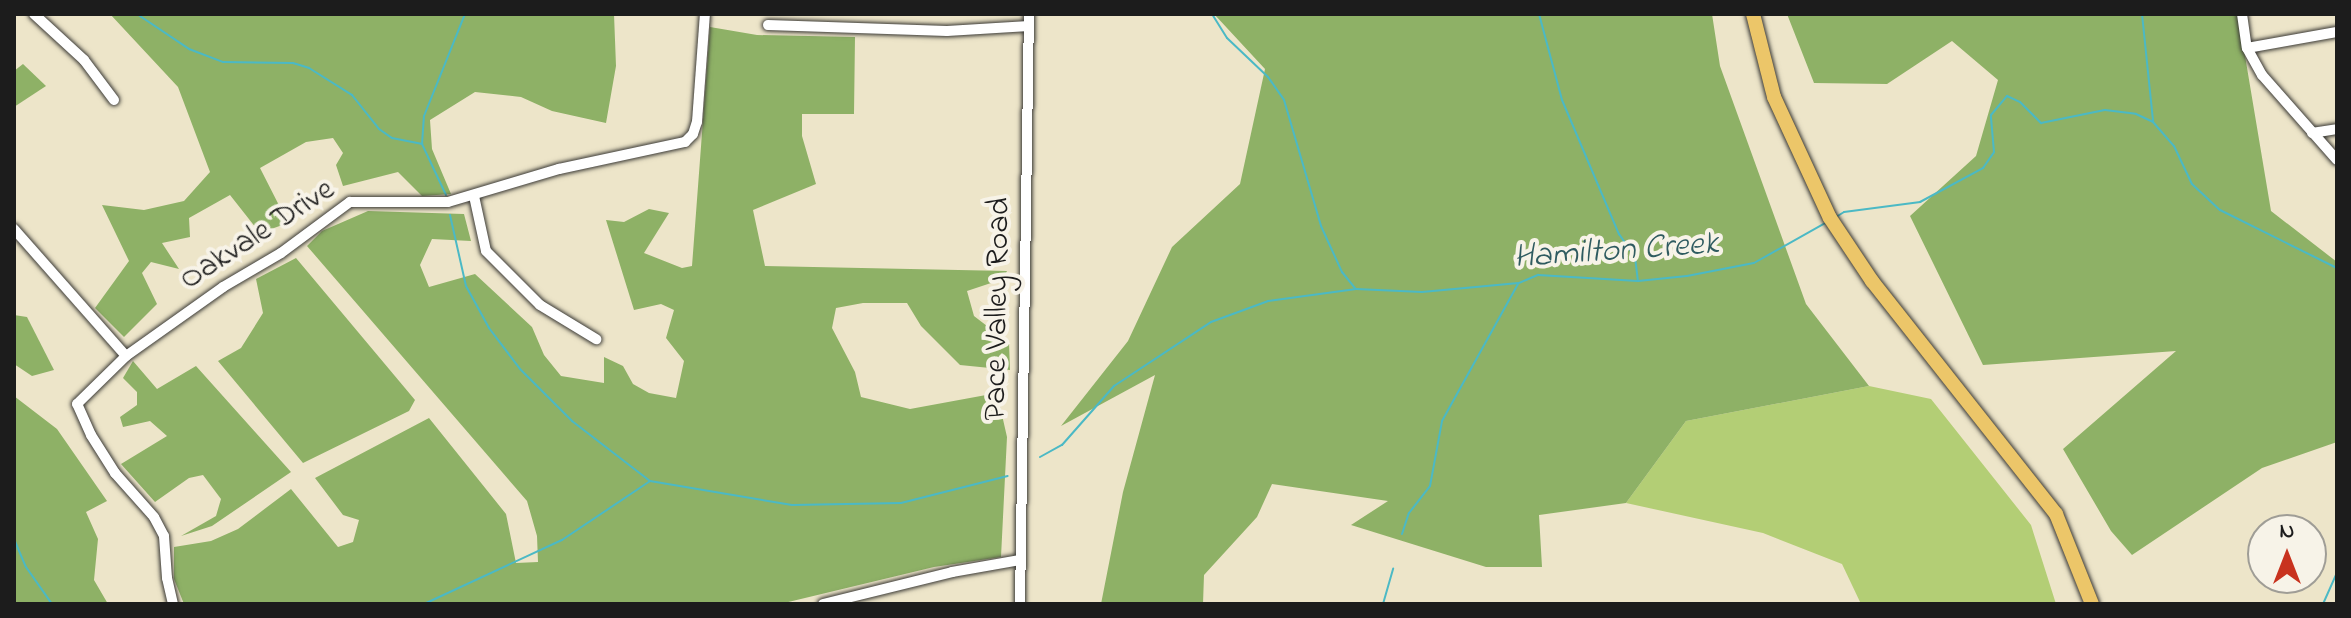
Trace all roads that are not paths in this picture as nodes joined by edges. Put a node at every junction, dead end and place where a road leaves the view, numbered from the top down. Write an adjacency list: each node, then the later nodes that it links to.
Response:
1 (34, 14): 9 (street)
2 (705, 14): 13 (street, Oakvale Drive)
3 (1753, 14): 21 (main road)
4 (2242, 14): 8 (street)
5 (1029, 20): 6 (street); 17 (street, Pace Valley Road)
6 (768, 25)
7 (2337, 32): 8 (street)
8 (2247, 48): 11 (street)
9 (114, 100)
10 (2337, 129): 11 (street)
11 (2312, 133): 12 (street)
12 (2337, 160)
13 (474, 196): 15 (street); 16 (street, Oakvale Drive)
14 (14, 229): 16 (street)
15 (596, 339)
16 (126, 356): 18 (street, Oakvale Drive)
17 (1020, 560): 19 (street); 20 (street, Pace Valley Road)
18 (173, 604)
19 (823, 604)
20 (1020, 604)
21 (2092, 604)

